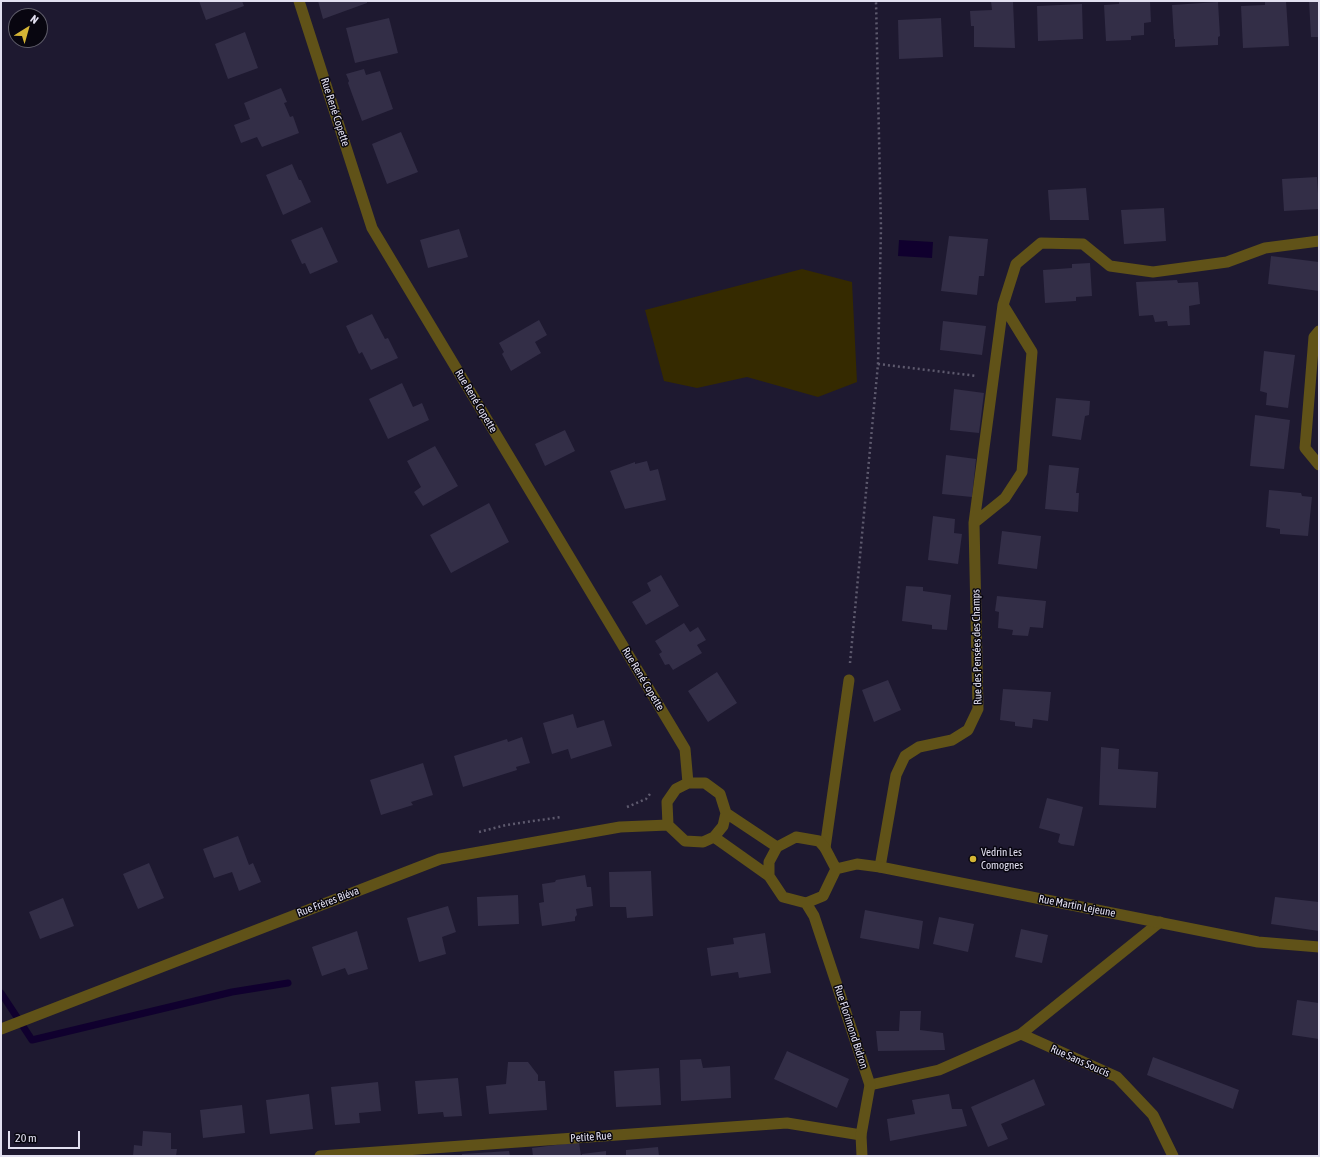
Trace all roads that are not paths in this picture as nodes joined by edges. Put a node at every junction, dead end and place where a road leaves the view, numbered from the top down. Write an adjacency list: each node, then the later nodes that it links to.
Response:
1 (299, 1): 8 (street, Rue René Copette)
2 (1319, 241): 3 (street, Rue des Pensées des Champs)
3 (1003, 305): 6 (street, Rue des Pensées des Champs); 6 (street)
4 (1319, 331): 5 (street)
5 (1319, 465)
6 (974, 523): 14 (street, Rue des Pensées des Champs)
7 (849, 680): 13 (street)
8 (688, 783): 9 (street); 10 (street)
9 (726, 813): 11 (street); 12 (street)
10 (668, 825): 11 (street); 20 (street, Rue Frères Biéva)
11 (714, 837): 16 (street)
12 (777, 847): 13 (street); 16 (street)
13 (826, 848): 15 (street)
14 (880, 867): 15 (street, Rue Martin Lejeune); 18 (street, Rue Martin Lejeune)
15 (836, 869): 17 (street)
16 (769, 876): 17 (street)
17 (806, 904): 22 (street, Rue Florimond Bidron)
18 (1160, 922): 19 (street, Rue Martin Lejeune); 21 (street)
19 (1319, 947)
20 (1, 1029)
21 (1021, 1034): 22 (street); 26 (street, Rue Sans Soucis)
22 (870, 1085): 23 (street, Rue Florimond Bidron)
23 (861, 1135): 24 (street, Petite Rue); 25 (street, Rue Florimond Bidron)
24 (320, 1156)
25 (862, 1156)
26 (1173, 1156)

